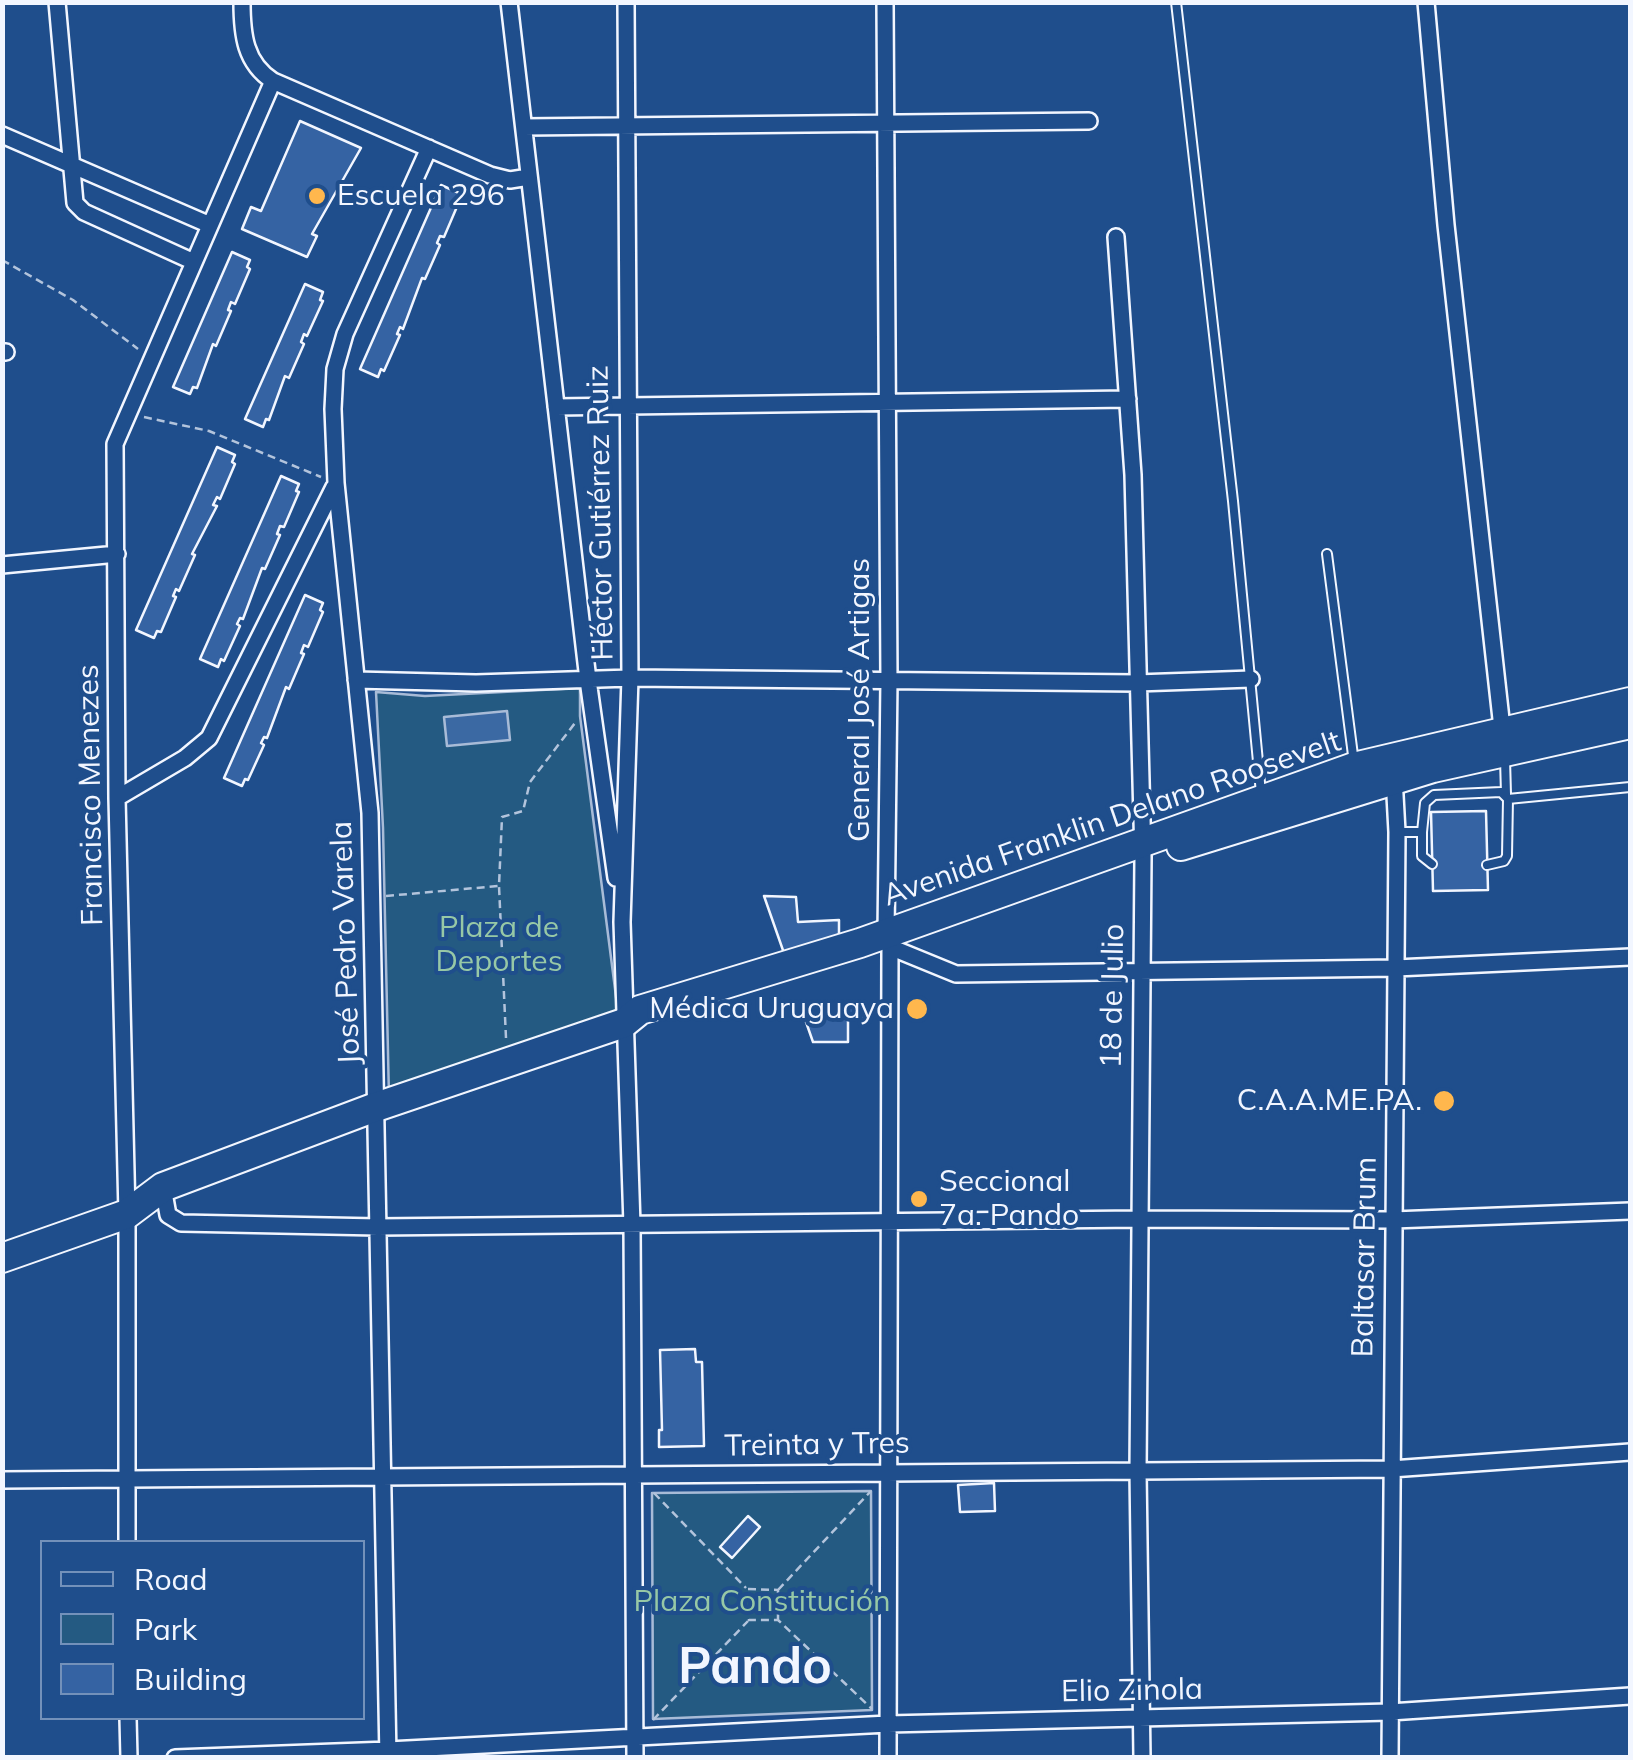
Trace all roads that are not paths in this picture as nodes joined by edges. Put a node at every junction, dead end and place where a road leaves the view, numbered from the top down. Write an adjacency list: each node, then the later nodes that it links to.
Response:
1 (57, 2): 15 (street)
2 (242, 2): 8 (street)
3 (508, 2): 12 (street)
4 (626, 2): 11 (street, Héctor Gutiérrez Ruiz)
5 (885, 2): 10 (street, General José Artigas)
6 (1176, 2): 29 (lane)
7 (1426, 2): 36 (street)
8 (274, 81): 14 (street); 17 (street, Francisco Menezes)
9 (1089, 121): 10 (street)
10 (884, 122): 11 (street); 21 (street, General José Artigas)
11 (626, 126): 12 (street); 22 (street, Héctor Gutiérrez Ruiz)
12 (524, 127): 16 (street)
13 (2, 135): 15 (street)
14 (428, 148): 16 (street); 24 (street, José Pedro Varela)
15 (70, 164): 17 (street); 19 (street)
16 (530, 177): 23 (street)
17 (210, 225): 19 (street, Francisco Menezes)
18 (1116, 236): 20 (street, 18 de Julio)
19 (194, 262): 25 (street, Francisco Menezes)
20 (1128, 399): 21 (street); 33 (street, 18 de Julio)
21 (886, 401): 22 (street); 32 (street, General José Artigas)
22 (626, 406): 23 (street); 28 (street, Héctor Gutiérrez Ruiz)
23 (556, 407): 31 (street)
24 (336, 483): 30 (street, José Pedro Varela); 42 (street)
25 (117, 554): 27 (street); 42 (street, Francisco Menezes)
26 (1327, 554): 37 (lane)
27 (2, 565)
28 (630, 678): 31 (street); 32 (street); 49 (street, Héctor Gutiérrez Ruiz)
29 (1250, 678): 33 (street); 43 (lane)
30 (356, 680): 31 (street); 55 (street, José Pedro Varela)
31 (588, 680): 49 (street)
32 (889, 680): 33 (street); 50 (street, General José Artigas)
33 (1137, 683): 46 (street, 18 de Julio)
34 (1630, 702): 36 (highway, Avenida Franklin Delano Roosevelt)
35 (1630, 724): 36 (highway, Avenida Franklin Delano Roosevelt)
36 (1504, 740): 38 (highway, Avenida Franklin Delano Roosevelt); 39 (highway, Avenida Franklin Delano Roosevelt); 41 (lane)
37 (1354, 767): 38 (highway, Avenida Franklin Delano Roosevelt); 43 (highway, Avenida Franklin Delano Roosevelt)
38 (1392, 769): 39 (highway, Avenida Franklin Delano Roosevelt); 44 (street, Baltasar Brum); 46 (highway, Avenida Franklin Delano Roosevelt)
39 (1434, 781): 41 (lane); 45 (lane)
40 (1630, 787): 41 (lane)
41 (1507, 797): 48 (lane)
42 (117, 798): 58 (street, Francisco Menezes)
43 (1262, 798): 46 (highway, Avenida Franklin Delano Roosevelt)
44 (1397, 832): 45 (lane); 52 (street, Baltasar Brum)
45 (1422, 832): 47 (lane)
46 (1142, 849): 50 (highway, Avenida Franklin Delano Roosevelt); 53 (street, 18 de Julio)
47 (1432, 864)
48 (1487, 865)
49 (622, 922): 54 (street, Héctor Gutiérrez Ruiz)
50 (888, 940): 53 (street); 54 (highway, Avenida Franklin Delano Roosevelt); 61 (street, General José Artigas)
51 (1630, 957): 52 (street)
52 (1396, 968): 53 (street); 60 (street, Baltasar Brum)
53 (1140, 970): 59 (street, 18 de Julio)
54 (624, 1023): 55 (highway, Avenida Franklin Delano Roosevelt); 62 (street, Héctor Gutiérrez Ruiz)
55 (373, 1108): 56 (highway, Avenida Franklin Delano Roosevelt); 63 (street, José Pedro Varela)
56 (163, 1187): 58 (highway, Avenida Franklin Delano Roosevelt); 63 (street)
57 (1630, 1210): 60 (street)
58 (127, 1214): 64 (highway, Avenida Franklin Delano Roosevelt); 72 (street, Francisco Menezes)
59 (1139, 1219): 60 (street); 61 (street); 67 (street, 18 de Julio)
60 (1393, 1220): 66 (street, Baltasar Brum)
61 (890, 1222): 62 (street); 68 (street, General José Artigas)
62 (632, 1224): 63 (street); 69 (street, Héctor Gutiérrez Ruiz)
63 (378, 1227): 70 (street, José Pedro Varela)
64 (2, 1258)
65 (1630, 1452): 66 (street, Treinta y Tres)
66 (1391, 1469): 67 (street, Treinta y Tres); 75 (street, Baltasar Brum)
67 (1138, 1471): 68 (street, Treinta y Tres); 76 (street, 18 de Julio)
68 (889, 1472): 69 (street, Treinta y Tres); 78 (street, General José Artigas)
69 (635, 1474): 70 (street, Treinta y Tres); 79 (street, Héctor Gutiérrez Ruiz)
70 (381, 1476): 72 (street, Treinta y Tres); 80 (street, José Pedro Varela)
71 (2, 1480): 72 (street, Treinta y Tres)
72 (127, 1480): 73 (street, Francisco Menezes)
73 (127, 1540)
74 (1630, 1696): 75 (street, Elio Zinola)
75 (1390, 1712): 76 (street, Elio Zinola); 86 (street, Baltasar Brum)
76 (1142, 1719): 78 (street, Elio Zinola); 85 (street, 18 de Julio)
77 (128, 1720): 81 (street)
78 (888, 1724): 79 (street, Elio Zinola); 84 (street, General José Artigas)
79 (635, 1738): 80 (street, Elio Zinola); 83 (street, Héctor Gutiérrez Ruiz)
80 (388, 1754): 82 (street, Elio Zinola)
81 (128, 1758)
82 (175, 1758)
83 (635, 1758)
84 (888, 1758)
85 (1142, 1758)
86 (1390, 1758)

